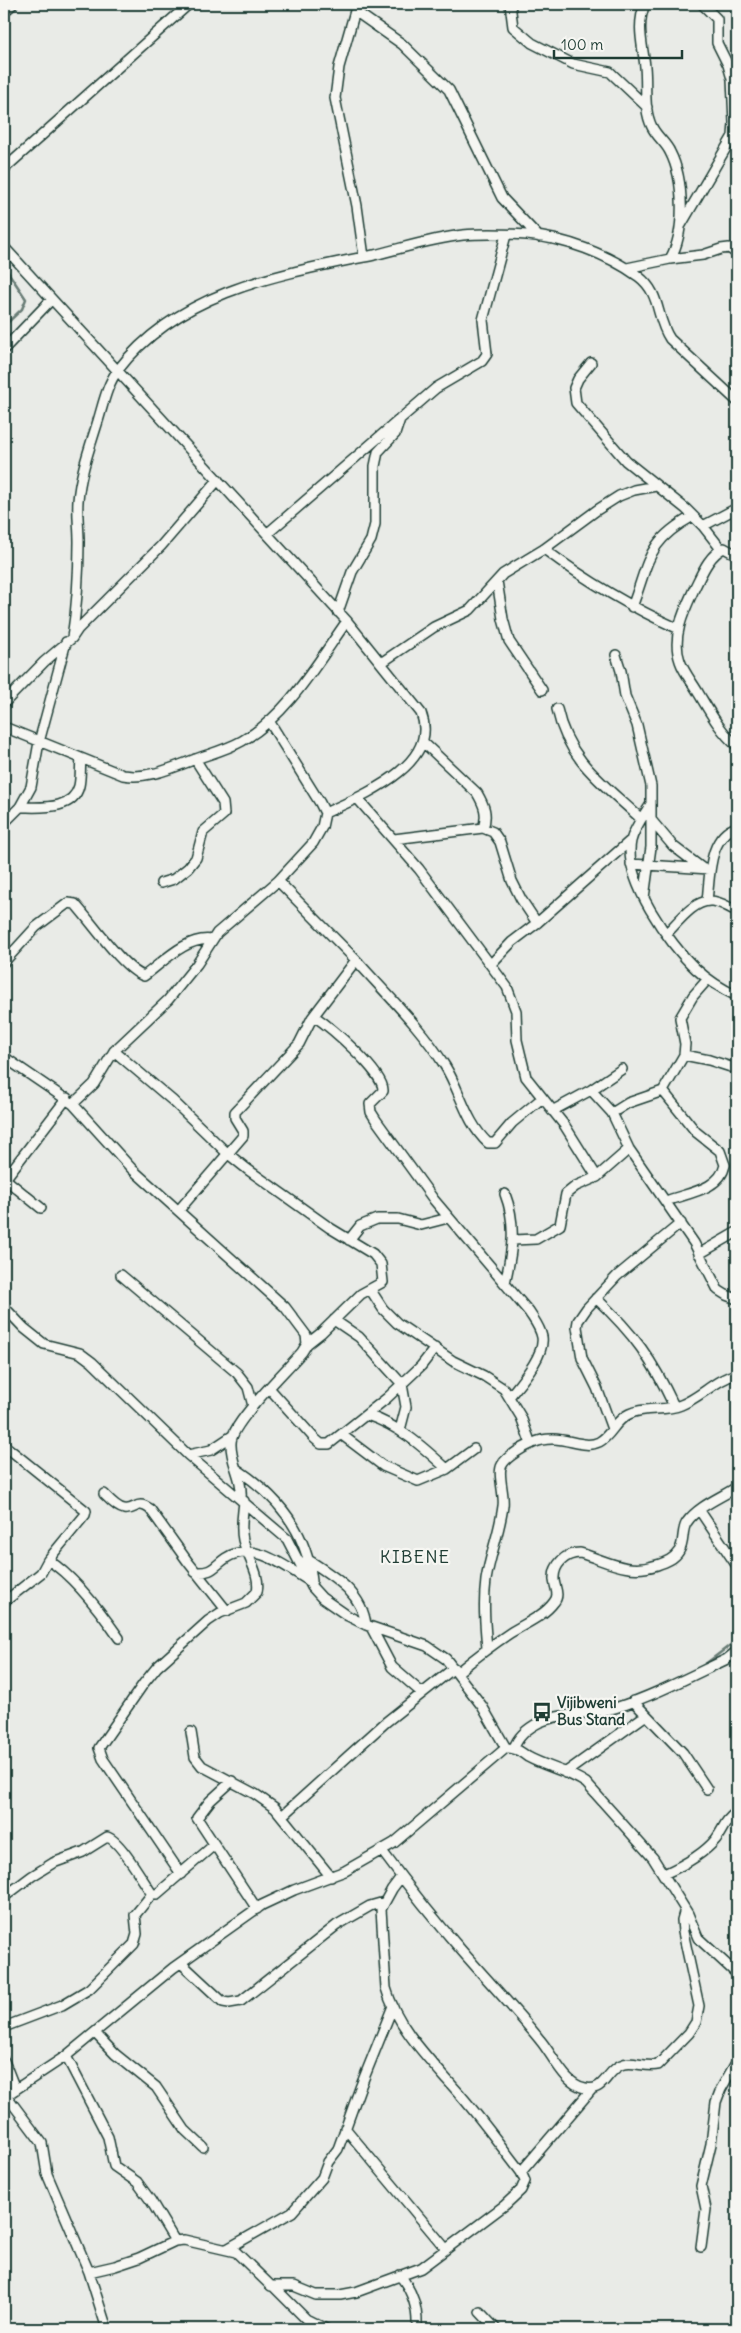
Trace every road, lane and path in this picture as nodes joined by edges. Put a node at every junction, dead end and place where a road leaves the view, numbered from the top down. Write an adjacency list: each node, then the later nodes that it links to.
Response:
1 (13, 4): 7 (street)
2 (189, 4): 9 (street)
3 (510, 4): 8 (street)
4 (645, 4): 8 (street)
5 (702, 4): 10 (street)
6 (356, 7): 12 (street); 15 (street)
7 (4, 12)
8 (647, 107): 10 (street)
9 (4, 169)
10 (681, 226): 16 (street)
11 (506, 235): 12 (street); 15 (street); 23 (street)
12 (540, 237): 17 (street)
13 (4, 247): 18 (street)
14 (737, 254): 16 (street)
15 (364, 257): 21 (street)
16 (670, 259): 17 (street)
17 (626, 268): 22 (street)
18 (51, 300): 19 (street); 21 (street)
19 (4, 349)
20 (591, 363): 25 (street)
21 (117, 371): 24 (street); 38 (street)
22 (737, 401)
23 (400, 419): 29 (street); 35 (street)
24 (218, 480): 29 (street); 38 (street)
25 (656, 486): 27 (street); 30 (street)
26 (737, 508): 28 (street)
27 (693, 516): 28 (street); 34 (street)
28 (703, 526): 31 (street)
29 (268, 533): 35 (street)
30 (544, 549): 33 (street); 34 (street)
31 (721, 549): 32 (street); 37 (street)
32 (737, 554)
33 (497, 581): 40 (street); 41 (street)
34 (632, 607): 37 (street)
35 (338, 612): 36 (street)
36 (347, 621): 40 (street); 44 (street)
37 (679, 628): 48 (street)
38 (69, 639): 42 (street); 46 (street)
39 (616, 656): 52 (street)
40 (381, 663): 47 (street)
41 (542, 690)
42 (4, 703)
43 (557, 709): 55 (street)
44 (268, 721): 50 (street); 54 (street)
45 (4, 727): 46 (street)
46 (39, 742): 49 (street); 53 (street)
47 (423, 742): 51 (street); 59 (street)
48 (737, 746)
49 (81, 758): 50 (street); 53 (street)
50 (196, 759): 66 (street)
51 (357, 798): 54 (street); 60 (street)
52 (651, 803): 55 (street); 56 (street)
53 (20, 807): 57 (street)
54 (325, 813): 65 (street)
55 (641, 819): 61 (street)
56 (651, 821): 63 (street); 64 (street)
57 (4, 822)
58 (737, 827): 64 (street)
59 (483, 828): 60 (street); 70 (street)
60 (394, 839): 75 (street)
61 (631, 840): 62 (street); 70 (street)
62 (631, 864): 63 (street); 67 (street)
63 (650, 864): 64 (street); 67 (street)
64 (706, 868): 68 (street)
65 (278, 881): 72 (street); 73 (street)
66 (161, 883)
67 (644, 898): 71 (street)
68 (707, 901): 69 (street); 71 (street)
69 (737, 911)
70 (537, 923): 75 (street)
71 (667, 933): 76 (street)
72 (212, 940): 74 (street); 79 (street)
73 (356, 960): 78 (street); 86 (street)
74 (4, 961)
75 (491, 964): 86 (street)
76 (708, 979): 77 (street); 80 (street)
77 (737, 996)
78 (314, 1016): 91 (street); 98 (street)
79 (114, 1051): 87 (street); 91 (street)
80 (684, 1055): 83 (street); 85 (street)
81 (4, 1057): 87 (street)
82 (622, 1069): 84 (street)
83 (737, 1069)
84 (591, 1090): 88 (street); 89 (street)
85 (663, 1091): 89 (street); 95 (street)
86 (541, 1098): 88 (street)
87 (70, 1101): 93 (street); 97 (street)
88 (552, 1112): 92 (street)
89 (612, 1113): 90 (street)
90 (629, 1149): 92 (street); 95 (street)
91 (227, 1153): 97 (street); 101 (street)
92 (597, 1177): 102 (street)
93 (4, 1178): 96 (street)
94 (506, 1194): 102 (street)
95 (666, 1201): 99 (street)
96 (41, 1208)
97 (179, 1210): 111 (street)
98 (448, 1218): 101 (street); 105 (street)
99 (681, 1223): 103 (street); 107 (street)
100 (737, 1232): 103 (street)
101 (349, 1240): 106 (street)
102 (513, 1240): 105 (street)
103 (699, 1254): 108 (street)
104 (121, 1275): 117 (street)
105 (504, 1283): 116 (street)
106 (370, 1289): 110 (street); 112 (street)
107 (596, 1298): 118 (street); 120 (street)
108 (737, 1298)
109 (4, 1307): 127 (street)
110 (334, 1320): 111 (street); 114 (street)
111 (307, 1344): 115 (street)
112 (435, 1348): 114 (street); 116 (street)
113 (737, 1376): 118 (street)
114 (402, 1384): 119 (street); 121 (street)
115 (270, 1389): 117 (street); 122 (street)
116 (510, 1396): 124 (street)
117 (254, 1406): 123 (street)
118 (674, 1406): 120 (street)
119 (367, 1415): 121 (street); 122 (street)
120 (612, 1429): 124 (street)
121 (400, 1430): 128 (street)
122 (342, 1435): 128 (street)
123 (232, 1436): 127 (street); 129 (street)
124 (531, 1444): 144 (street)
125 (4, 1445): 136 (street)
126 (474, 1449): 128 (street)
127 (188, 1455): 132 (street)
128 (447, 1469)
129 (238, 1470): 132 (street); 135 (street)
130 (737, 1486): 133 (street)
131 (104, 1494): 138 (street)
132 (243, 1500): 134 (street); 139 (street)
133 (700, 1511): 137 (street); 144 (street)
134 (247, 1552): 138 (street); 139 (street); 141 (street)
135 (307, 1559): 139 (street); 142 (street)
136 (48, 1560): 140 (street); 143 (street)
137 (737, 1566)
138 (195, 1572): 141 (street)
139 (310, 1584): 142 (street)
140 (4, 1602)
141 (227, 1611): 159 (street)
142 (369, 1626): 146 (street); 147 (street)
143 (119, 1638)
144 (487, 1648): 146 (street)
145 (737, 1651): 148 (street)
146 (456, 1670): 147 (street); 151 (street)
147 (422, 1692): 156 (street)
148 (633, 1702): 149 (street); 151 (street)
149 (646, 1715): 152 (street); 154 (street)
150 (191, 1732): 153 (street)
151 (510, 1748): 152 (street); 158 (street)
152 (565, 1773): 160 (street)
153 (232, 1781): 156 (street); 157 (street)
154 (707, 1789)
155 (737, 1812): 160 (street)
156 (283, 1815): 161 (street)
157 (214, 1845): 159 (street); 166 (street)
158 (382, 1851): 161 (street); 162 (street)
159 (181, 1874): 163 (street)
160 (664, 1874): 167 (street)
161 (331, 1877): 166 (street)
162 (401, 1877): 165 (street); 177 (street)
163 (152, 1894): 164 (street); 171 (street)
164 (4, 1897)
165 (384, 1902): 168 (street); 170 (street)
166 (257, 1909): 168 (street)
167 (685, 1909): 169 (street); 177 (street)
168 (181, 1963): 172 (street)
169 (737, 1974)
170 (393, 2006): 179 (street); 181 (street)
171 (4, 2027)
172 (95, 2032): 173 (street); 180 (street)
173 (66, 2056): 176 (street); 182 (street)
174 (4, 2061): 176 (street)
175 (737, 2062): 183 (street)
176 (15, 2089): 178 (street)
177 (592, 2089): 181 (street)
178 (5, 2096): 186 (street)
179 (345, 2128): 184 (street); 185 (street)
180 (203, 2147)
181 (521, 2172): 185 (street)
182 (175, 2241): 184 (street); 186 (street)
183 (701, 2247)
184 (227, 2249): 188 (street)
185 (446, 2249): 187 (street)
186 (89, 2272): 190 (street)
187 (400, 2275): 188 (street); 192 (street)
188 (274, 2287): 191 (street)
189 (480, 2312): 193 (street)
190 (108, 2329)
191 (326, 2329)
192 (416, 2329)
193 (496, 2329)

